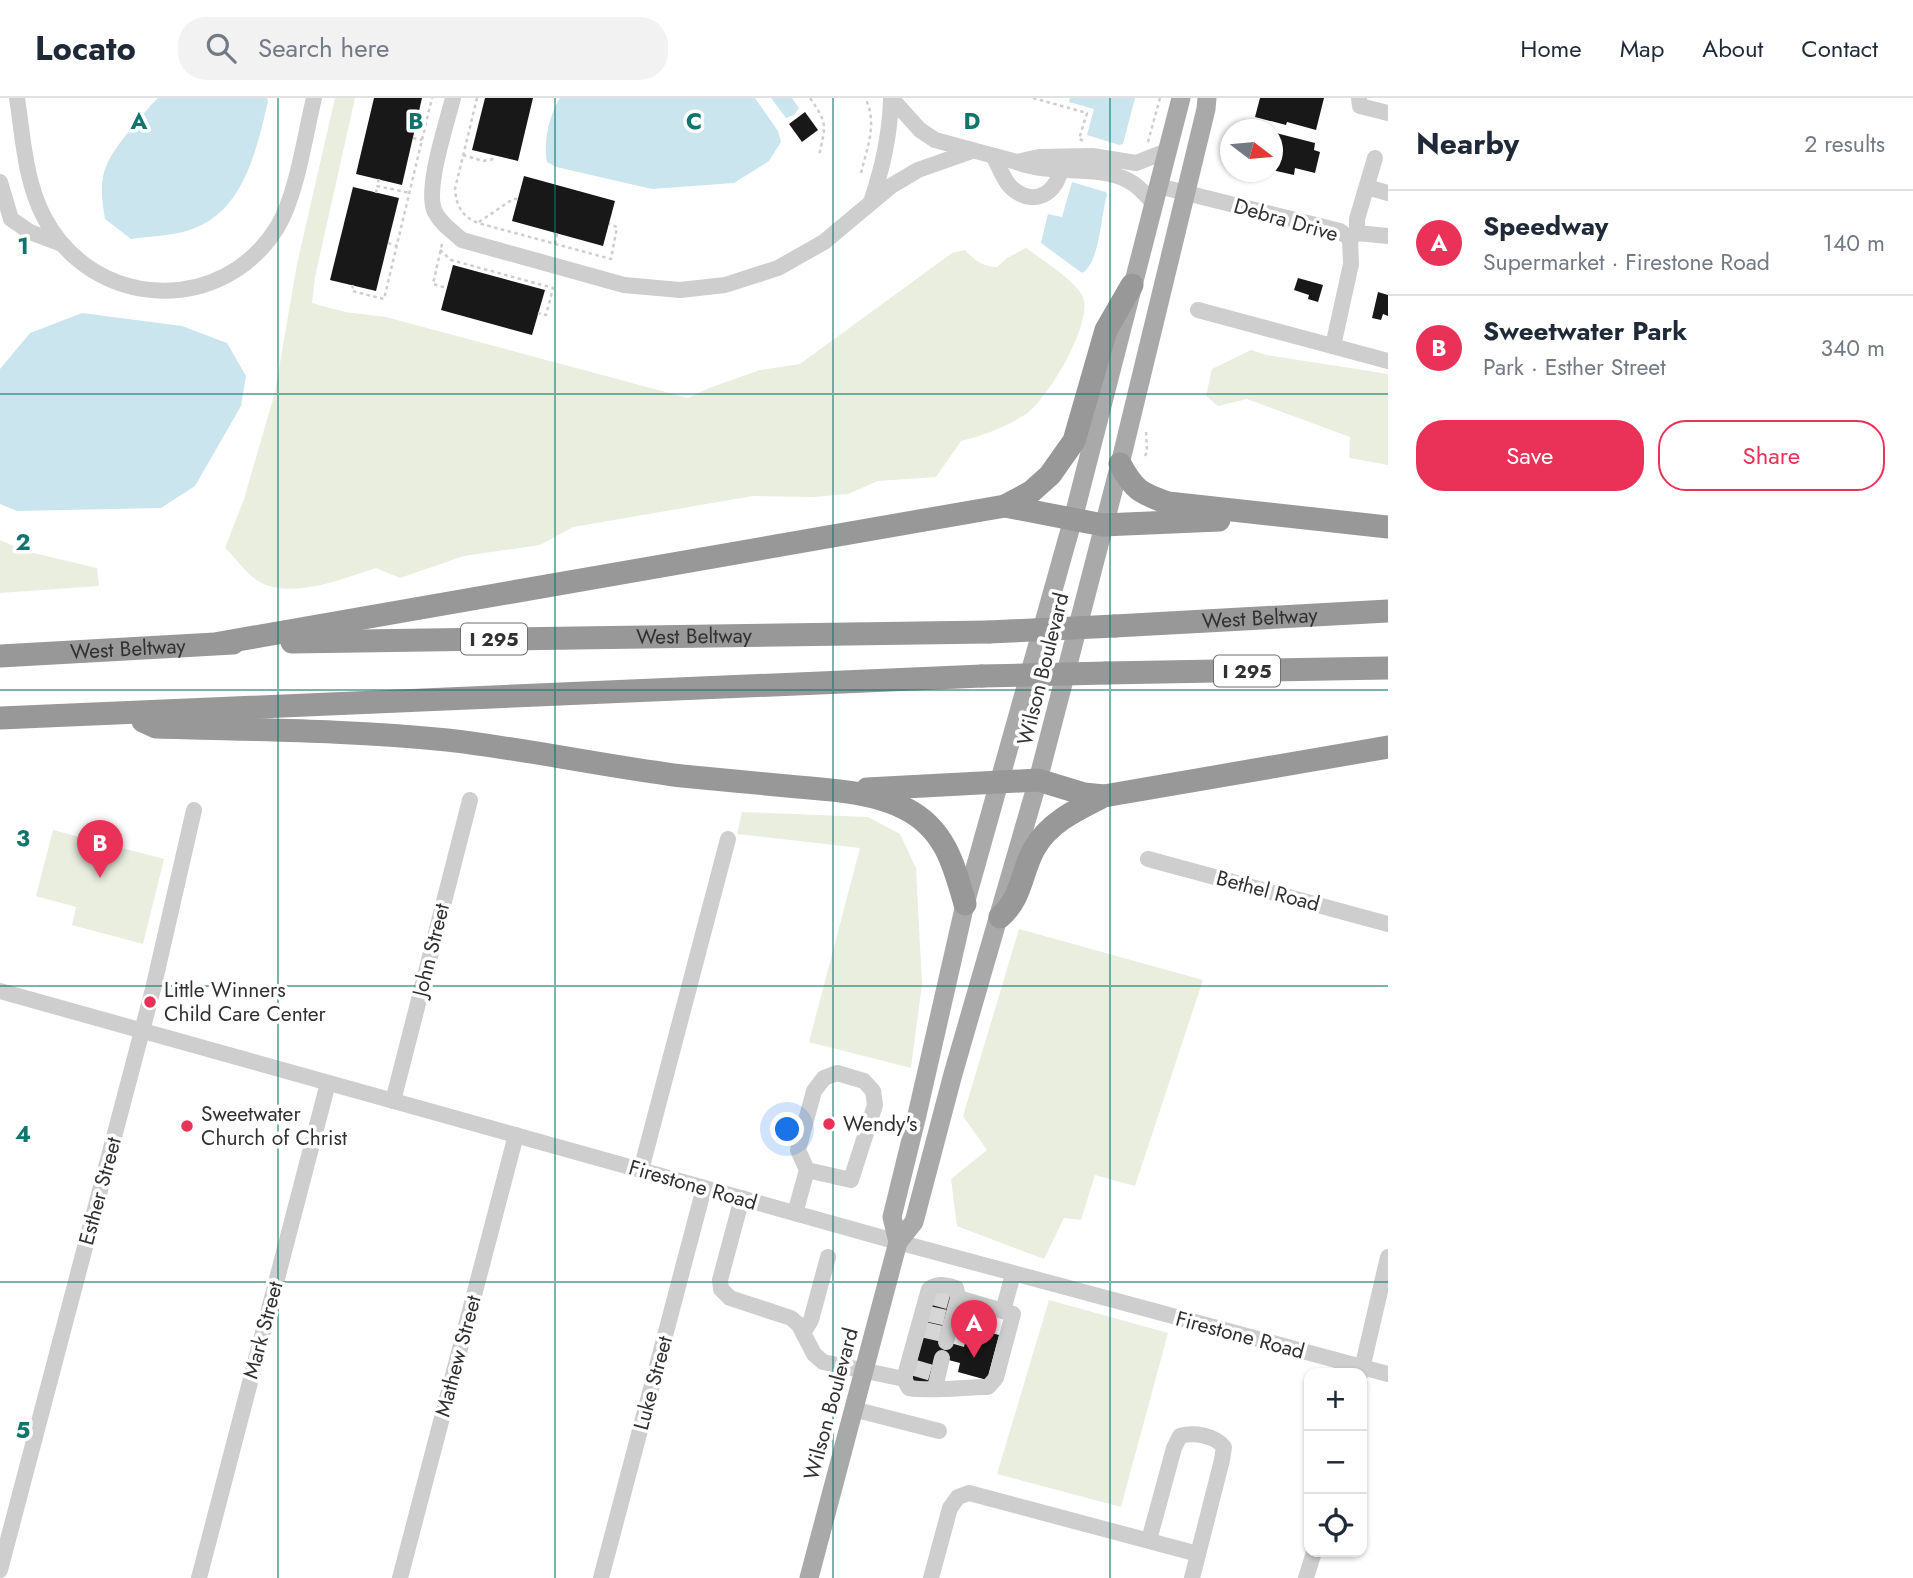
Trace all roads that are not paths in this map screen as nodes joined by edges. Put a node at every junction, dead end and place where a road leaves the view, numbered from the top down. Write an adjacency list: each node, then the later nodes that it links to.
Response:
1 (17, 98): 22 (street)
2 (314, 98): 22 (street)
3 (453, 98): 19 (street)
4 (891, 98): 9 (street); 19 (street)
5 (1181, 98): 10 (main road, Wilson Boulevard)
6 (1207, 98): 16 (main road, Wilson Boulevard)
7 (1359, 98): 8 (street)
8 (1388, 113)
9 (972, 151): 11 (street); 19 (street)
10 (1167, 151): 13 (street); 18 (main road, Wilson Boulevard)
11 (993, 156): 13 (street); 13 (street)
12 (1375, 158): 15 (street)
13 (1061, 164): 18 (street)
14 (0, 182): 22 (street)
15 (1367, 187): 17 (street); 20 (street)
16 (1185, 193): 18 (street, Debra Drive); 20 (street, Debra Drive); 27 (main road, Wilson Boulevard)
17 (1388, 193)
18 (1155, 195): 23 (main road, Wilson Boulevard)
19 (870, 202)
20 (1353, 236): 21 (street); 25 (street, Debra Drive)
21 (1388, 236)
22 (62, 244)
23 (1132, 285): 28 (highway); 30 (main road, Wilson Boulevard)
24 (1198, 310): 25 (street)
25 (1333, 346): 26 (street)
26 (1388, 361)
27 (1119, 464): 29 (highway); 31 (main road, Wilson Boulevard)
28 (1005, 506): 30 (highway); 34 (highway)
29 (1278, 515): 31 (highway); 32 (highway)
30 (1073, 519): 31 (highway); 41 (main road, Wilson Boulevard)
31 (1103, 524): 40 (main road, Wilson Boulevard)
32 (1388, 527)
33 (1388, 611): 34 (highway, West Beltway / I 295, bridge)
34 (220, 643): 35 (highway, West Beltway / I 295)
35 (0, 656)
36 (1388, 668): 37 (highway, I 295, bridge)
37 (127, 713): 38 (highway, I 295); 42 (highway)
38 (0, 718)
39 (1388, 747): 43 (highway)
40 (1038, 780): 41 (highway); 43 (highway); 49 (main road, Wilson Boulevard)
41 (998, 782): 42 (highway); 48 (main road, Wilson Boulevard)
42 (840, 791): 48 (highway)
43 (1104, 796): 49 (highway)
44 (470, 800): 54 (street, John Street)
45 (194, 810): 52 (street, Esther Street)
46 (727, 839): 56 (street)
47 (1148, 859): 50 (street, Bethel Road)
48 (965, 904): 61 (main road, Wilson Boulevard)
49 (1000, 917): 61 (main road, Wilson Boulevard)
50 (1388, 924)
51 (0, 991): 52 (street, Firestone Road)
52 (142, 1032): 53 (street, Firestone Road); 78 (street, Esther Street)
53 (328, 1083): 54 (street, Firestone Road); 79 (street, Mark Street)
54 (393, 1101): 55 (street, Firestone Road)
55 (516, 1135): 56 (street, Firestone Road); 80 (street, Mathew Street)
56 (641, 1170): 58 (street, Firestone Road)
57 (807, 1170): 57 (street); 60 (street)
58 (704, 1188): 59 (street, Firestone Road); 81 (street, Luke Street)
59 (742, 1198): 60 (street, Firestone Road); 66 (street)
60 (795, 1213): 61 (street, Firestone Road)
61 (898, 1242): 64 (street, Firestone Road); 69 (main road, Wilson Boulevard)
62 (828, 1257): 66 (street)
63 (1388, 1257): 68 (street)
64 (1013, 1274): 65 (street); 67 (street, Firestone Road)
65 (1003, 1311): 70 (street); 70 (street)
66 (803, 1333): 69 (street)
67 (1354, 1368)
68 (1361, 1368)
69 (863, 1370): 70 (street); 73 (main road, Wilson Boulevard)
70 (909, 1371)
71 (1367, 1371): 72 (street, Firestone Road)
72 (1388, 1374)
73 (853, 1409): 74 (street); 82 (main road, Wilson Boulevard)
74 (939, 1431)
75 (1149, 1540): 76 (street); 76 (street); 83 (street)
76 (1198, 1555): 84 (street)
77 (1312, 1557): 85 (street)
78 (0, 1570)
79 (199, 1578)
80 (400, 1578)
81 (601, 1578)
82 (809, 1578)
83 (931, 1578)
84 (1192, 1578)
85 (1306, 1578)

